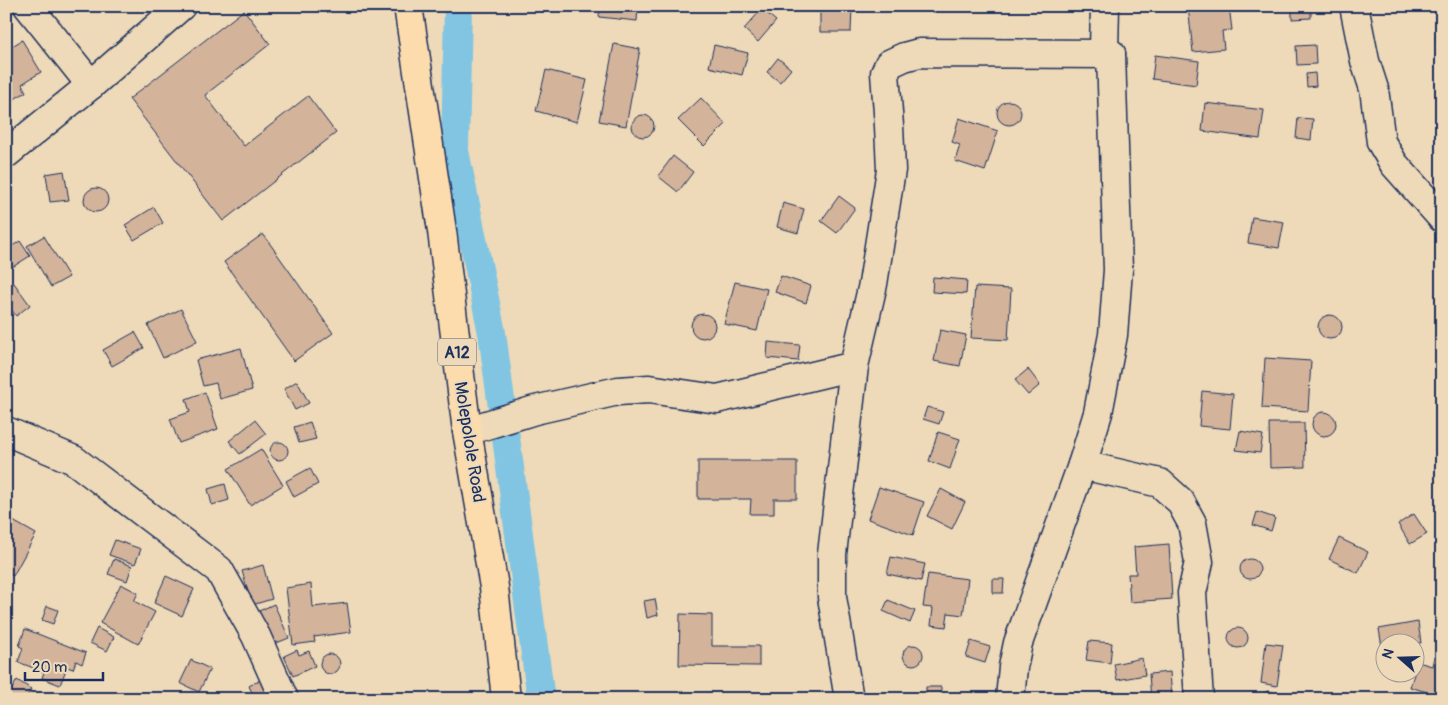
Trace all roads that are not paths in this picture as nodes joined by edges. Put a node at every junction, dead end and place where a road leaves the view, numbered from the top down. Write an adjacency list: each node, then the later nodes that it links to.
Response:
1 (28, 6): 7 (street)
2 (181, 6): 7 (street)
3 (408, 6): 12 (main road, Molepolole Road / A12)
4 (1105, 6): 6 (street)
5 (1354, 6): 9 (street)
6 (1111, 54): 10 (street); 13 (street)
7 (91, 85): 8 (street)
8 (6, 154)
9 (1442, 218)
10 (854, 366): 12 (street); 16 (street)
11 (6, 431): 14 (street)
12 (467, 431): 15 (main road, Molepolole Road / A12)
13 (1082, 465): 17 (street); 18 (street)
14 (284, 699)
15 (506, 699)
16 (849, 699)
17 (1010, 699)
18 (1199, 699)

